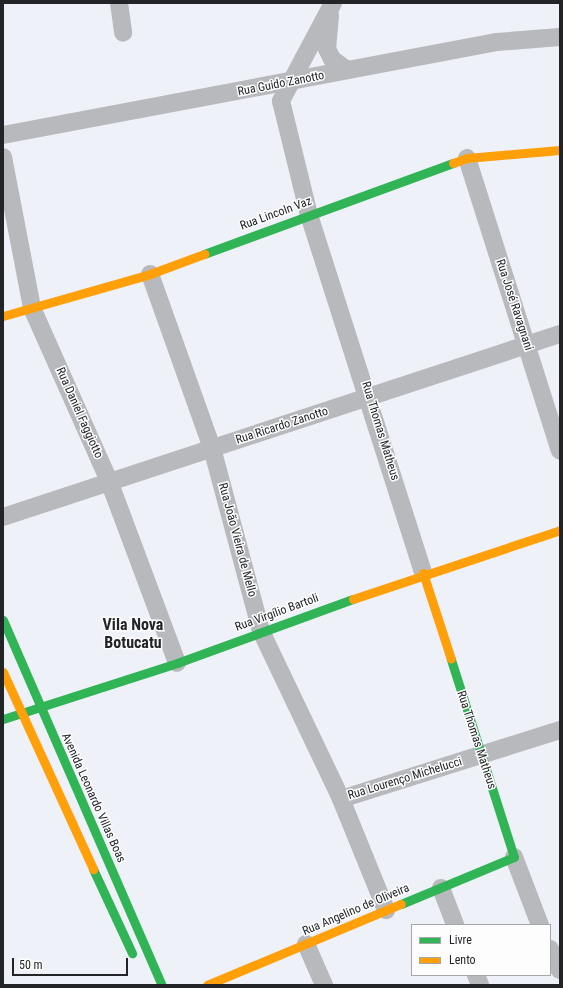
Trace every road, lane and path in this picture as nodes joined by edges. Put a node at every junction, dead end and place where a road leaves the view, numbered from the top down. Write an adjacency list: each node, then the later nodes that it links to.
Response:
1 (119, 3): 3 (street)
2 (331, 7): 5 (street, Rua Thomas Matheus); 6 (street, Rua Thomas Matheus)
3 (124, 33)
4 (560, 37): 5 (street, Rua Guido Zanotto)
5 (347, 70): 6 (street, Rua Guido Zanotto)
6 (287, 84): 7 (street, Rua Guido Zanotto); 11 (street, Rua Thomas Matheus)
7 (3, 135)
8 (560, 150): 10 (street, Rua Lincoln Vaz)
9 (3, 157): 13 (street, Rua Daniel Faggiotto)
10 (467, 158): 11 (street, Rua Lincoln Vaz); 16 (street, Rua José Ravagnani)
11 (309, 215): 12 (street, Rua Lincoln Vaz); 17 (street, Rua Thomas Matheus)
12 (150, 274): 13 (street, Rua Lincoln Vaz); 18 (street, Rua João Vieira de Mello)
13 (32, 308): 14 (street, Rua Lincoln Vaz); 20 (street, Rua Daniel Faggiotto)
14 (3, 316)
15 (560, 334): 16 (street, Rua Ricardo Zanotto)
16 (527, 347): 17 (street, Rua Ricardo Zanotto); 19 (street, Rua José Ravagnani)
17 (370, 397): 18 (street, Rua Ricardo Zanotto); 23 (street, Rua Thomas Matheus)
18 (212, 448): 20 (street, Rua Ricardo Zanotto); 25 (street, Rua João Vieira de Mello)
19 (560, 451)
20 (109, 481): 21 (street, Rua Ricardo Zanotto); 26 (street, Rua Daniel Faggiotto)
21 (3, 517)
22 (560, 530): 23 (street, Rua Virgílio Bartoli)
23 (423, 573): 25 (street, Rua Virgílio Bartoli); 32 (street, Rua Thomas Matheus)
24 (3, 620): 28 (street, Avenida Leonardo Villas Boas)
25 (261, 631): 26 (street, Rua Virgílio Bartoli); 33 (street, Rua João Vieira de Mello)
26 (177, 663): 28 (street, Rua Virgílio Bartoli)
27 (3, 672): 29 (street)
28 (40, 708): 29 (street, Rua Virgílio Bartoli); 43 (street, Avenida Leonardo Villas Boas)
29 (21, 714): 30 (street, Rua Virgílio Bartoli); 41 (street)
30 (3, 719)
31 (560, 730): 32 (street, Rua Lourenço Michelucci)
32 (480, 755): 33 (street, Rua Lourenço Michelucci); 34 (street, Rua Thomas Matheus)
33 (341, 799): 36 (street, Rua João Vieira de Mello)
34 (514, 858): 35 (street, Rua Angelino de Oliveira); 38 (street)
35 (441, 888): 36 (street, Rua Angelino de Oliveira); 37 (street)
36 (386, 910): 39 (street, Rua Angelino de Oliveira)
37 (455, 924)
38 (540, 924)
39 (306, 944): 44 (street, Rua Angelino de Oliveira); 45 (street)
40 (551, 951): 42 (street)
41 (137, 964)
42 (560, 970)
43 (162, 985)
44 (207, 985)
45 (324, 985)

